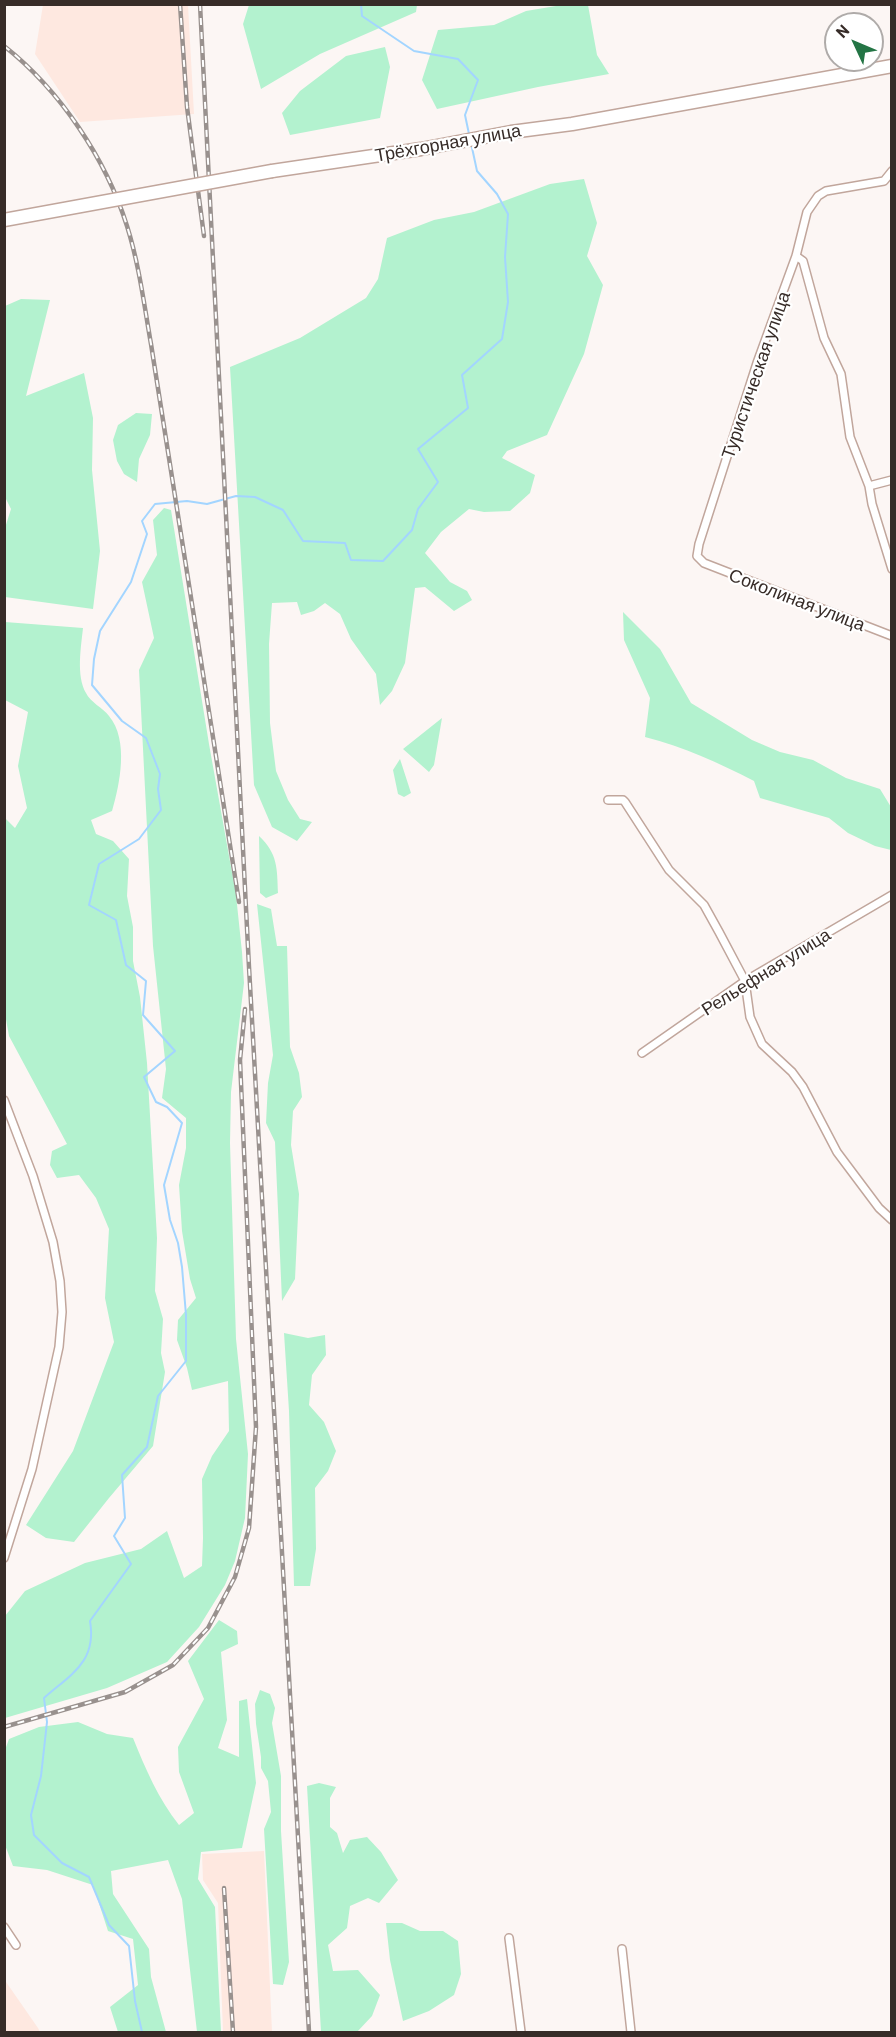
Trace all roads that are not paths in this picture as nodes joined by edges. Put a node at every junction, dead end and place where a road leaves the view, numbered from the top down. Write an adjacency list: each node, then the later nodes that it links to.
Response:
1 (891, 66): 3 (highway, Трёхгорная улица, bridge)
2 (891, 171): 4 (street, Туристическая улица)
3 (4, 220)
4 (796, 256): 6 (street); 7 (street, Туристическая улица)
5 (891, 480): 6 (street)
6 (869, 486): 8 (street)
7 (704, 563): 9 (street, Соколиная улица)
8 (891, 570)
9 (891, 636)
10 (608, 800): 12 (street)
11 (891, 895): 12 (street, Рельефная улица)
12 (745, 981): 13 (street, Рельефная улица); 15 (street)
13 (642, 1053)
14 (4, 1100): 16 (street)
15 (891, 1220)
16 (4, 1558)
17 (4, 1927): 19 (street)
18 (509, 1938): 21 (street)
19 (16, 1945)
20 (622, 1949): 22 (street)
21 (520, 2032)
22 (631, 2032)

